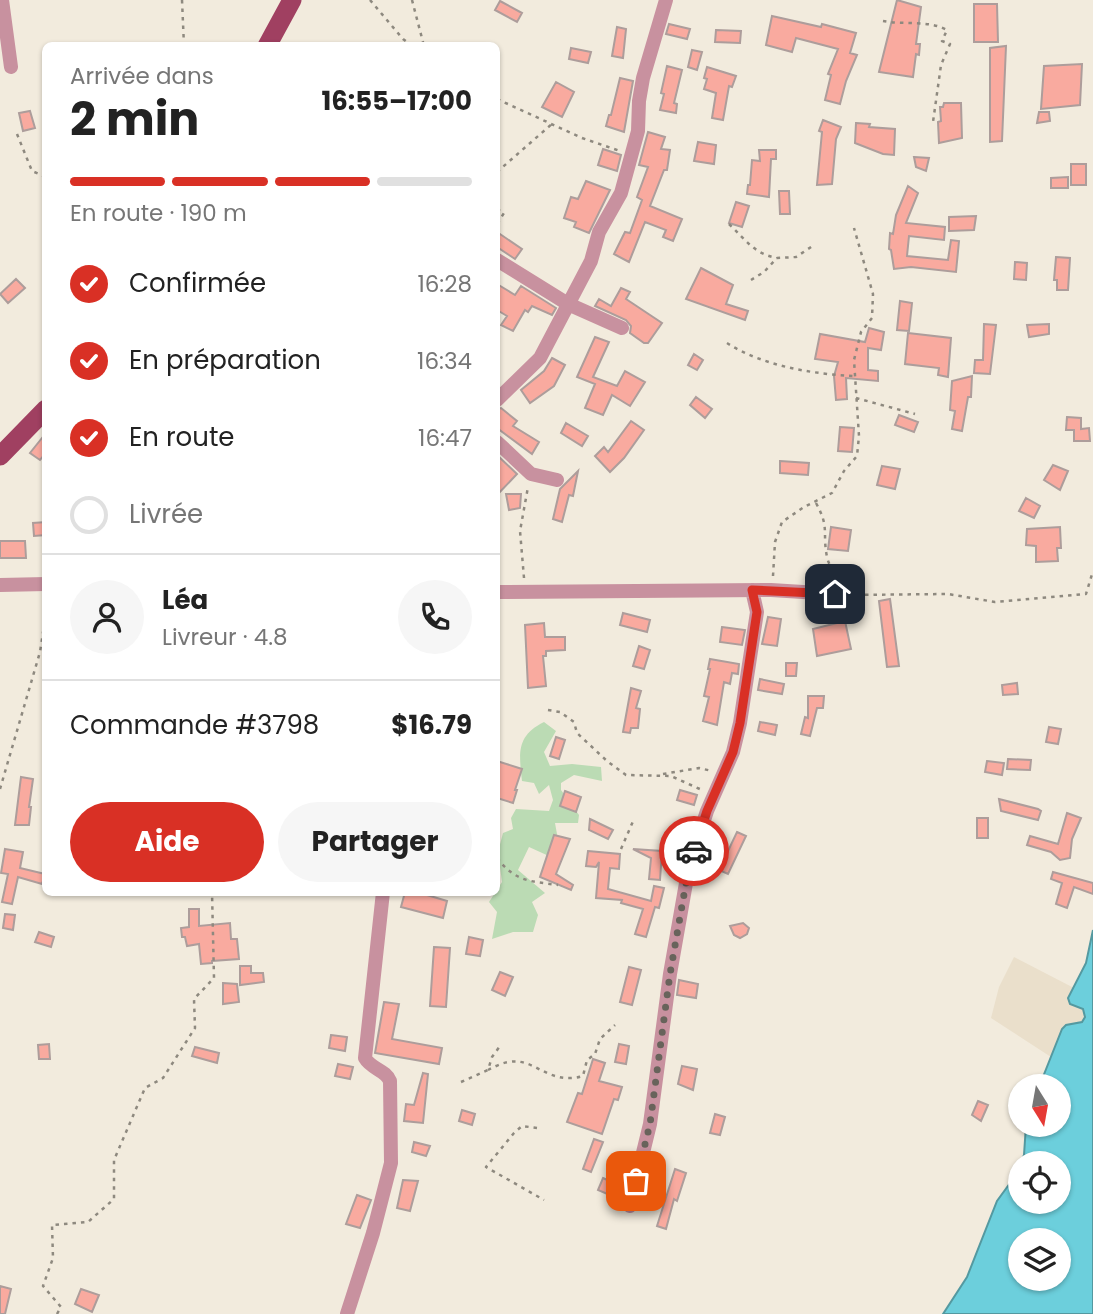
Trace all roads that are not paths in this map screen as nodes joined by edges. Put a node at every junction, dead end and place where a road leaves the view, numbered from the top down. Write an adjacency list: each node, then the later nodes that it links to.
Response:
1 (2, 0): 5 (street)
2 (292, 0): 4 (main road)
3 (666, 0): 7 (street)
4 (269, 42)
5 (11, 67)
6 (500, 262): 7 (street)
7 (568, 304): 8 (street); 9 (street)
8 (622, 328)
9 (500, 397)
10 (42, 413): 12 (main road)
11 (500, 445): 13 (street)
12 (0, 456)
13 (557, 480)
14 (42, 584): 15 (street)
15 (0, 585)
16 (752, 590): 17 (street); 18 (street); 20 (street)
17 (500, 592)
18 (835, 594)
19 (383, 896): 21 (street)
20 (630, 1206)
21 (347, 1314)

